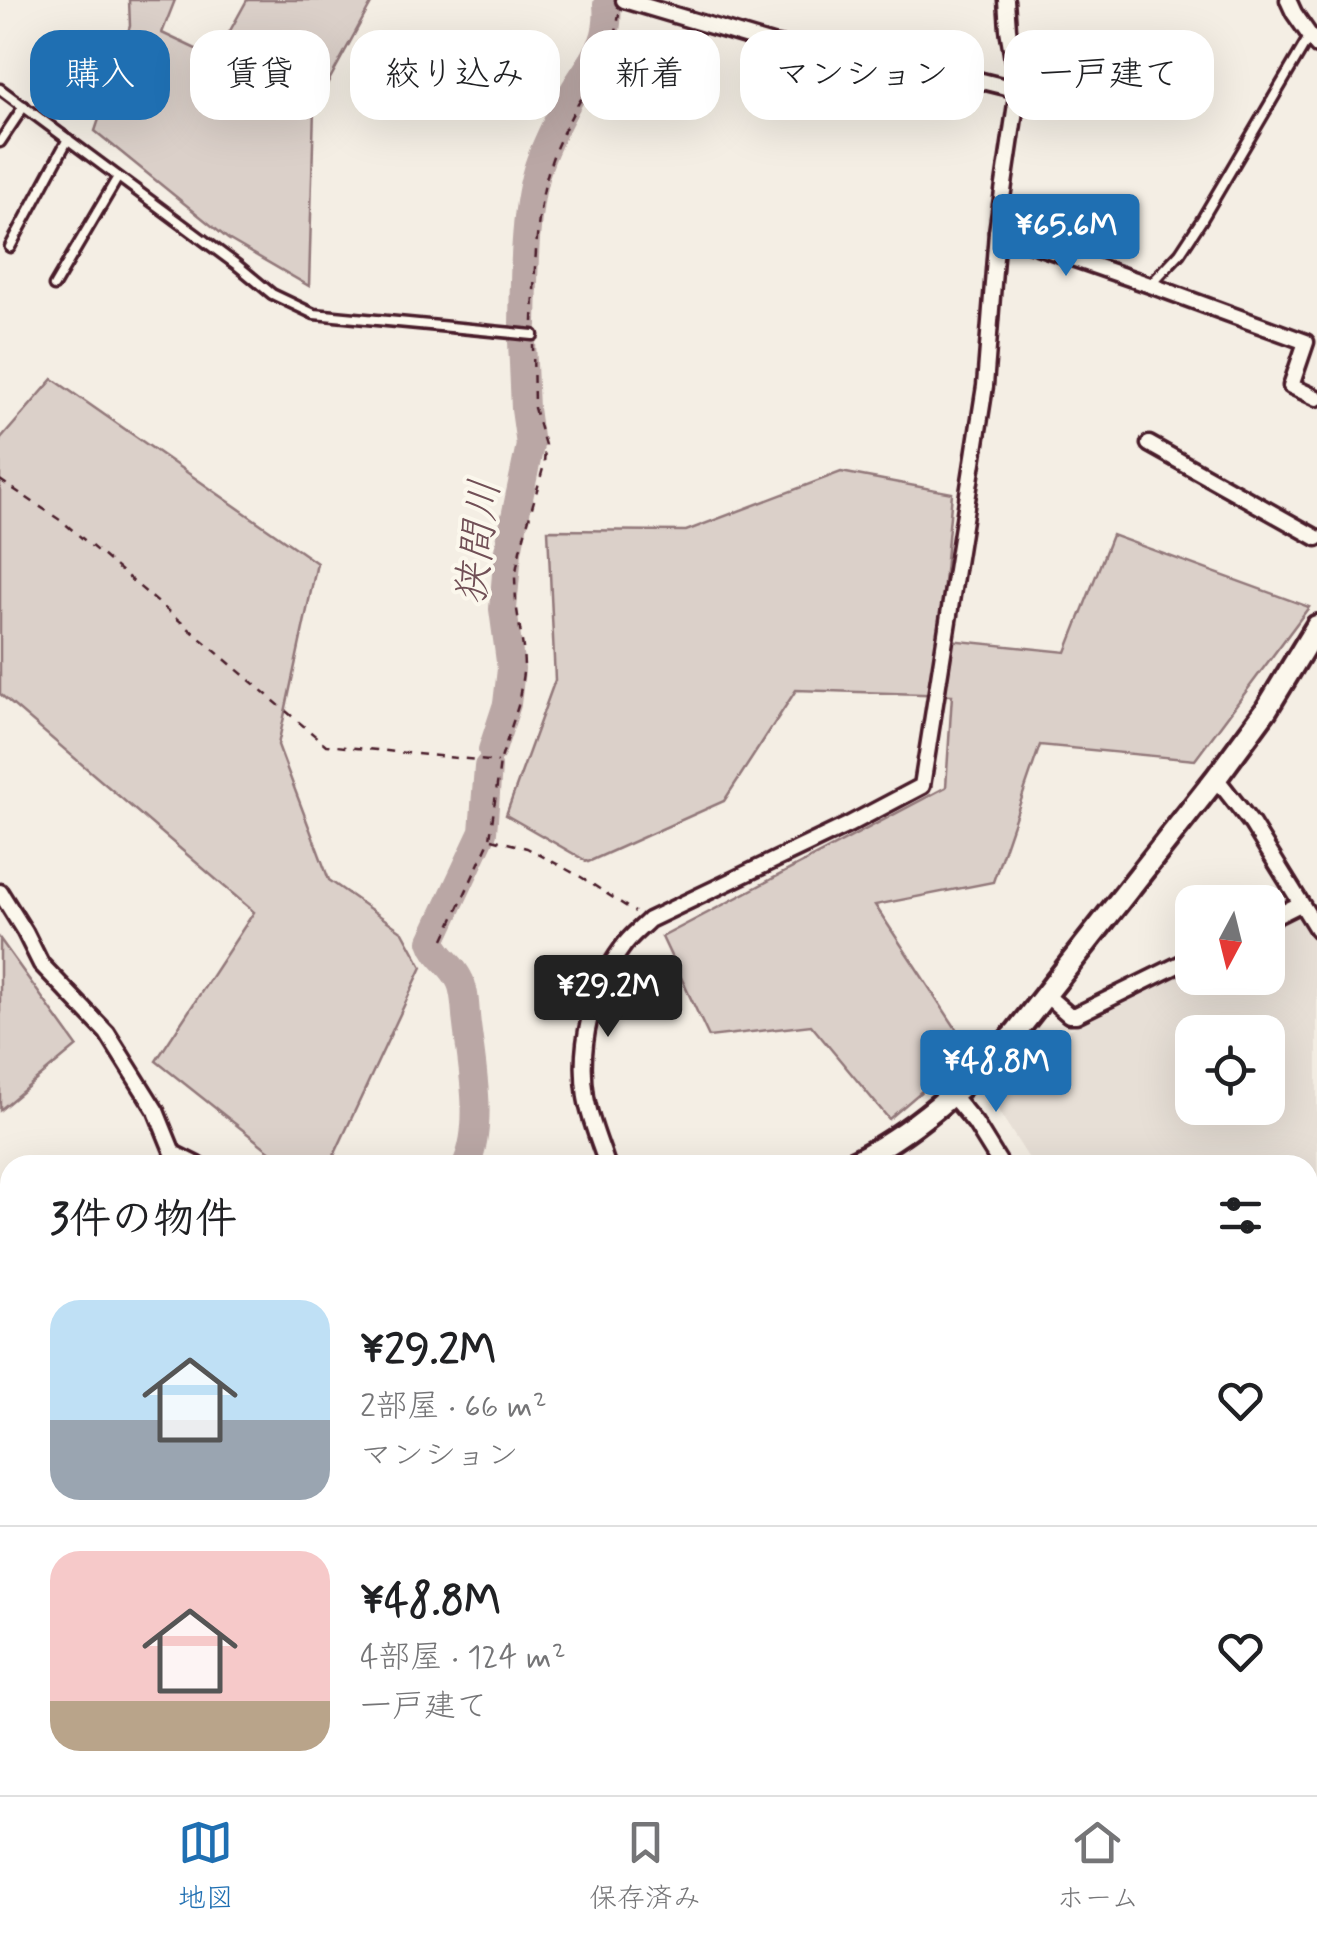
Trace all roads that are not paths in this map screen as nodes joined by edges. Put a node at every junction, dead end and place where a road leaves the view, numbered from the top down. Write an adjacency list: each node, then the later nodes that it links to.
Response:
1 (623, 0): 6 (street)
2 (1006, 0): 4 (street)
3 (1288, 0): 5 (street)
4 (1008, 30)
5 (1313, 42): 15 (lane)
6 (1004, 87)
7 (0, 89): 8 (lane)
8 (24, 106): 10 (lane); 11 (lane)
9 (1014, 120): 13 (street)
10 (68, 139): 12 (lane); 14 (lane)
11 (0, 142)
12 (118, 176): 16 (lane); 17 (lane)
13 (997, 232): 15 (street); 31 (street)
14 (10, 248)
15 (1150, 285): 18 (street)
16 (54, 286)
17 (533, 336)
18 (1317, 398)
19 (1149, 444): 20 (street)
20 (1317, 538)
21 (1317, 626): 22 (street)
22 (1216, 778): 24 (street); 28 (street)
23 (0, 892): 30 (street)
24 (1300, 904): 25 (street); 26 (street)
25 (1285, 912)
26 (1317, 929)
27 (1175, 966): 28 (street)
28 (1046, 995): 29 (street)
29 (951, 1094): 32 (street); 33 (street)
30 (174, 1155)
31 (604, 1155)
32 (866, 1155)
33 (995, 1155)

